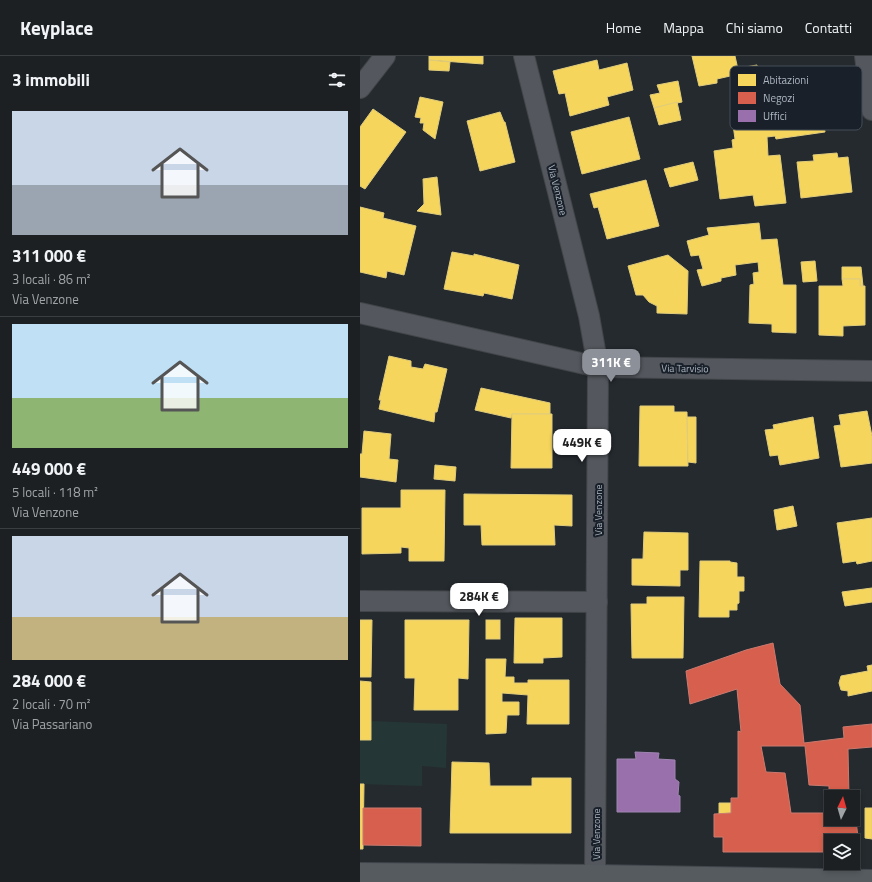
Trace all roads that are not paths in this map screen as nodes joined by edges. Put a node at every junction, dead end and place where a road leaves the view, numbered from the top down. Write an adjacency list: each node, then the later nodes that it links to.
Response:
1 (385, 56): 4 (street)
2 (524, 56): 7 (street, Via Venzone)
3 (865, 56): 5 (street)
4 (360, 88)
5 (872, 110)
6 (360, 313): 7 (street, Via Tarvisio)
7 (598, 367): 8 (street, Via Tarvisio); 10 (street, Via Venzone)
8 (872, 371)
9 (360, 601): 10 (street)
10 (597, 602): 12 (street, Via Venzone)
11 (360, 874): 12 (main road)
12 (595, 876): 13 (main road)
13 (872, 881)

